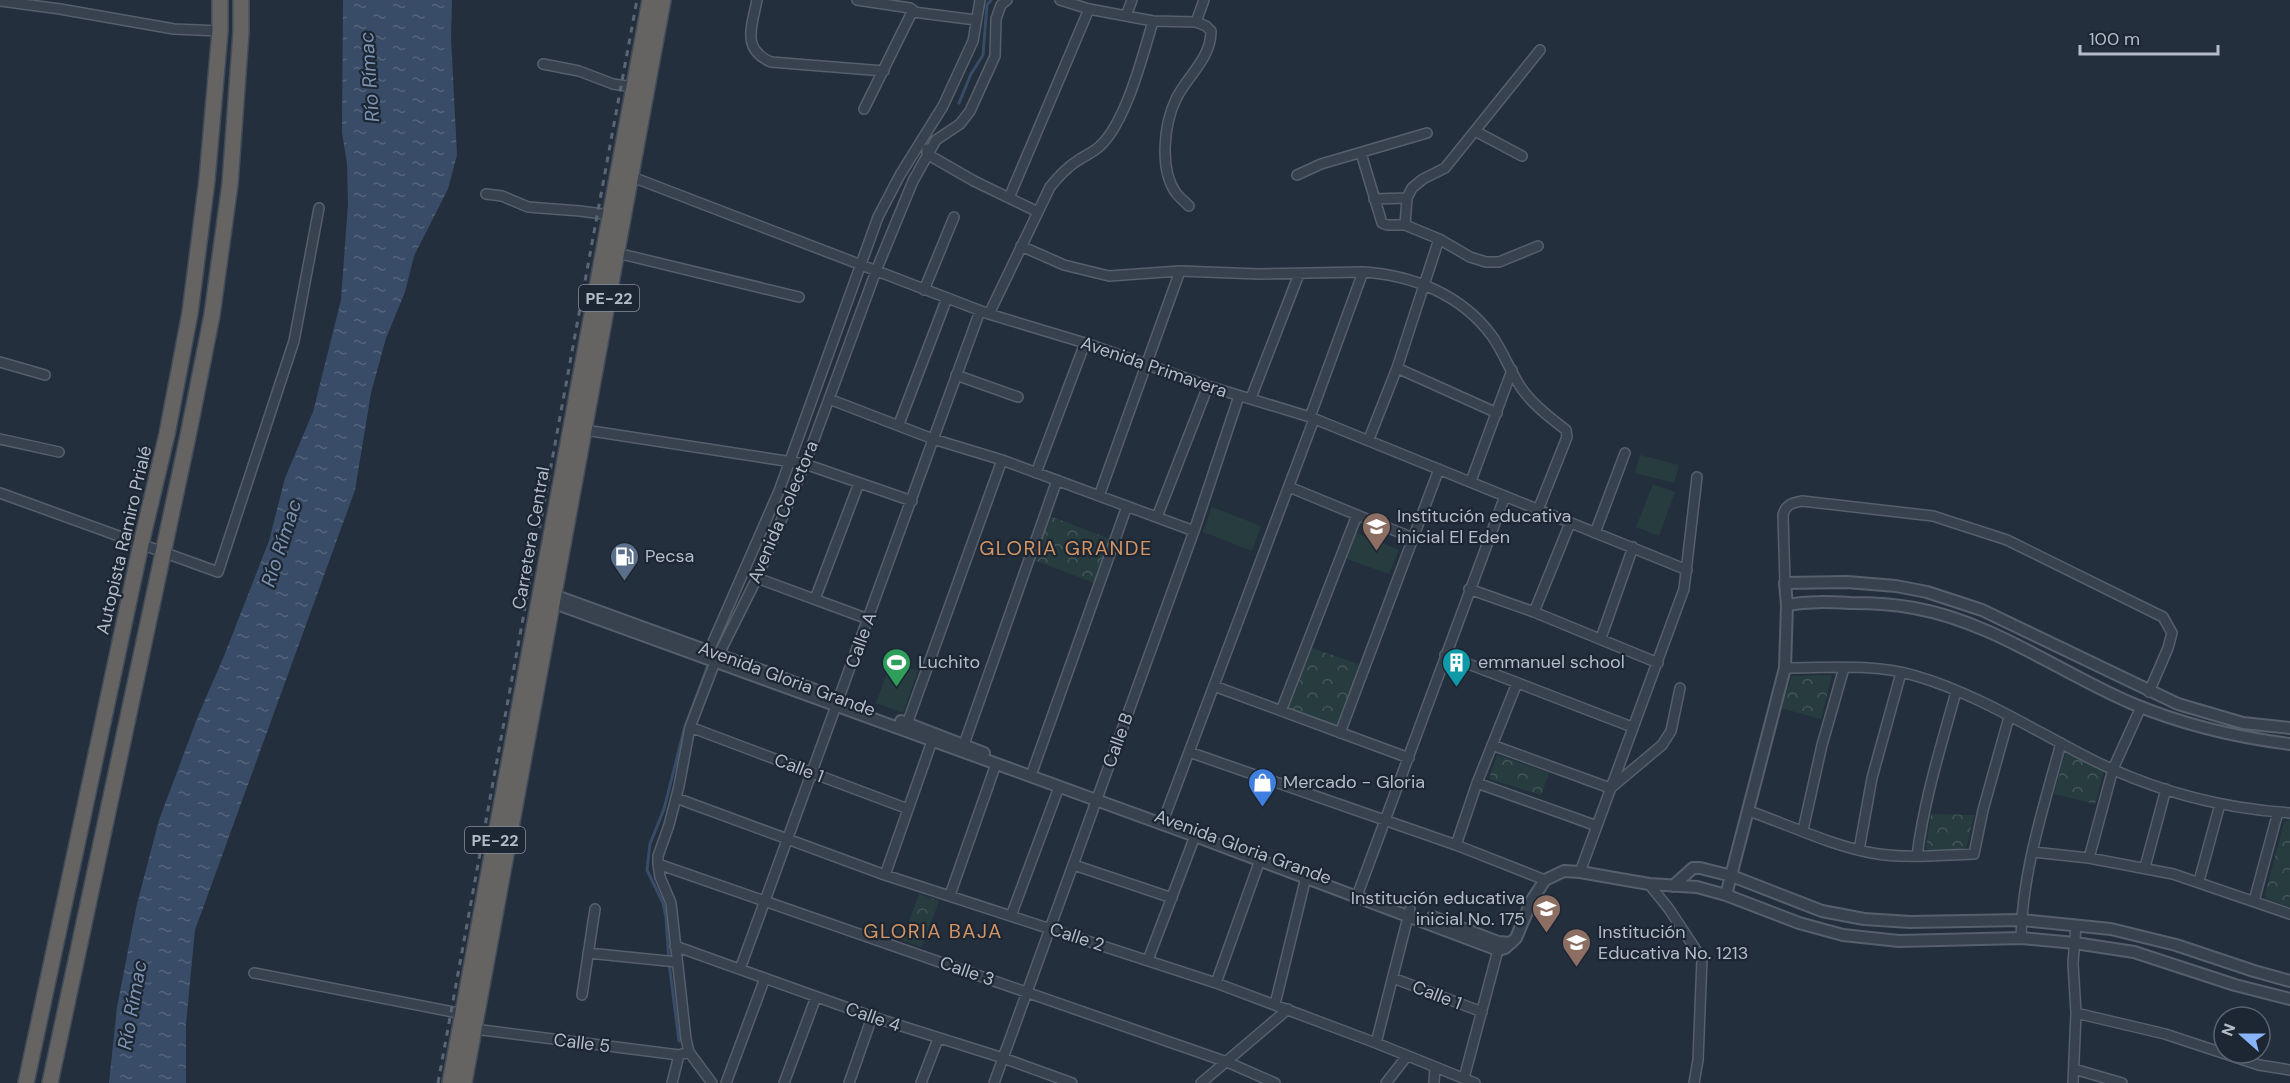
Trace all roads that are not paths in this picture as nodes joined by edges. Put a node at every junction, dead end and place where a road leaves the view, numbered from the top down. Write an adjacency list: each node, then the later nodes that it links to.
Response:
1 (220, 0): 19 (highway, Autopista Ramiro Prialé)
2 (241, 0): 102 (highway)
3 (650, 0): 23 (highway, Carretera Central / PE-22)
4 (663, 0): 31 (highway, Carretera Central / PE-22)
5 (757, 0): 22 (street)
6 (857, 0): 14 (street)
7 (980, 0): 16 (street, Avenida Colectora)
8 (1007, 0): 29 (street, Avenida Colectora)
9 (1060, 0): 13 (street)
10 (1132, 0): 15 (street)
11 (1204, 0): 18 (street)
12 (0, 2): 19 (street)
13 (1089, 9): 15 (street); 34 (street)
14 (913, 12): 16 (street); 22 (street)
15 (1126, 16): 17 (street)
16 (976, 20): 25 (street, Avenida Colectora)
17 (1153, 21): 18 (street); 39 (street, Calle A)
18 (1196, 22): 37 (street)
19 (220, 31): 100 (highway, Autopista Ramiro Prialé)
20 (1540, 50): 26 (street)
21 (543, 64): 23 (street)
22 (884, 71): 24 (street)
23 (634, 87): 31 (highway, Carretera Central / PE-22)
24 (864, 110)
25 (928, 128): 29 (street); 47 (street, Avenida Colectora)
26 (1475, 131): 30 (street); 35 (street)
27 (1426, 133): 28 (street)
28 (1360, 153): 32 (street); 36 (street)
29 (927, 154): 34 (street); 49 (street, Avenida Colectora)
30 (1522, 156)
31 (624, 175): 40 (highway, Carretera Central / PE-22); 46 (highway, Carretera Central / PE-22); 47 (street, Avenida Primavera)
32 (1297, 175)
33 (486, 194): 40 (street)
34 (1009, 198): 39 (street)
35 (1407, 198): 36 (street); 42 (street)
36 (1374, 199): 42 (street)
37 (1189, 206)
38 (319, 208): 102 (street)
39 (1038, 212): 44 (street, Calle A)
40 (610, 215): 107 (highway, Carretera Central / PE-22)
41 (954, 217): 53 (street)
42 (1405, 225): 43 (street)
43 (1439, 239): 45 (street); 52 (street)
44 (1022, 246): 48 (street); 56 (street, Calle A)
45 (1538, 246)
46 (617, 253): 54 (street); 72 (highway, Carretera Central / PE-22)
47 (861, 265): 49 (street, Avenida Primavera); 79 (street, Avenida Colectora)
48 (1180, 271): 51 (street); 59 (street)
49 (876, 272): 53 (street, Avenida Primavera); 68 (street, Avenida Colectora)
50 (1363, 272): 51 (street); 52 (street); 70 (street)
51 (1299, 274): 67 (street)
52 (1424, 284): 60 (street); 61 (street)
53 (924, 290): 55 (street, Avenida Primavera)
54 (799, 297)
55 (946, 298): 56 (street, Avenida Primavera); 71 (street)
56 (984, 312): 57 (street, Avenida Primavera); 63 (street, Calle A)
57 (1084, 344): 59 (street, Avenida Primavera); 82 (street)
58 (0, 362): 62 (street)
59 (1147, 364): 64 (street, Avenida Primavera); 89 (street)
60 (1397, 368): 69 (street); 75 (street)
61 (1512, 370): 69 (street); 93 (street)
62 (45, 375)
63 (956, 375): 66 (street); 74 (street, Calle A)
64 (1208, 386): 65 (street, Avenida Primavera); 95 (street)
65 (1239, 396): 67 (street, Avenida Primavera); 97 (street, Calle B)
66 (1018, 397)
67 (1251, 398): 70 (street, Avenida Primavera)
68 (829, 399): 71 (street); 80 (street, Avenida Colectora)
69 (1497, 413): 85 (street)
70 (1312, 418): 75 (street, Avenida Primavera); 87 (street)
71 (899, 424): 74 (street)
72 (585, 430): 79 (street); 107 (highway, Carretera Central / PE-22)
73 (0, 439): 76 (street)
74 (933, 439): 78 (street); 91 (street, Calle A)
75 (1369, 439): 81 (street, Avenida Primavera)
76 (59, 452)
77 (1625, 453): 98 (street)
78 (1002, 460): 82 (street); 128 (street)
79 (788, 461): 80 (street); 113 (street, Avenida Colectora)
80 (805, 464): 86 (street); 104 (street, Avenida Colectora)
81 (1439, 469): 85 (street, Avenida Primavera); 99 (street)
82 (1036, 473): 84 (street)
83 (1697, 477): 103 (street)
84 (1057, 480): 89 (street); 137 (street)
85 (1471, 481): 90 (street, Avenida Primavera)
86 (859, 483): 91 (street); 108 (street)
87 (1289, 487): 94 (street); 120 (street)
88 (0, 493): 100 (street)
89 (1099, 495): 92 (street)
90 (1505, 496): 93 (street, Avenida Primavera); 106 (street)
91 (912, 501): 111 (street, Calle A)
92 (1127, 506): 95 (street); 142 (street)
93 (1538, 510): 96 (street, Avenida Primavera)
94 (1357, 515): 99 (street); 126 (street)
95 (1157, 517): 97 (street)
96 (1570, 523): 98 (street, Avenida Primavera); 110 (street)
97 (1194, 531): 149 (street, Calle B)
98 (1594, 533): 101 (street, Avenida Primavera)
99 (1413, 538): 132 (street)
100 (141, 544): 102 (street); 228 (highway, Autopista Ramiro Prialé)
101 (1633, 548): 103 (street, Avenida Primavera); 112 (street)
102 (163, 552): 229 (highway)
103 (1687, 570): 115 (street)
104 (757, 578): 108 (street); 113 (street, Avenida Colectora)
105 (1785, 584): 109 (street); 123 (street); 123 (street)
106 (1469, 589): 110 (street); 114 (street)
107 (548, 597): 113 (street, Avenida Gloria Grande); 213 (highway, Carretera Central / PE-22); 215 (highway, Carretera Central / PE-22)
108 (815, 599): 111 (street)
109 (1787, 605): 116 (street); 125 (street)
110 (1534, 612): 112 (street)
111 (868, 619): 124 (street, Calle A)
112 (1601, 638): 115 (street)
113 (714, 656): 124 (street, Avenida Gloria Grande); 129 (street, Avenida Colectora)
114 (1445, 656): 119 (street); 139 (street)
115 (1658, 663): 130 (street)
116 (1785, 668): 117 (street); 152 (street)
117 (1844, 668): 118 (street); 158 (street)
118 (1901, 673): 122 (street); 162 (street)
119 (1517, 683): 130 (street); 136 (street)
120 (1214, 686): 126 (street); 138 (street)
121 (1680, 688): 146 (street)
122 (1956, 692): 127 (street); 164 (street)
123 (2149, 692): 131 (street)
124 (838, 702): 128 (street, Avenida Gloria Grande); 133 (street, Avenida Gloria Grande); 143 (street, Calle A)
125 (2141, 707): 135 (street); 141 (street)
126 (1281, 711): 132 (street)
127 (2009, 717): 134 (street); 164 (street)
128 (907, 724): 137 (street, Avenida Gloria Grande)
129 (690, 727): 143 (street, Calle 1); 148 (street, Avenida Colectora)
130 (1632, 727): 146 (street)
131 (2290, 728)
132 (1340, 733): 139 (street)
133 (932, 741): 137 (street, Avenida Gloria Grande); 151 (street)
134 (2061, 743): 141 (street); 163 (street)
135 (2290, 744)
136 (1492, 745): 144 (street); 146 (street)
137 (963, 749): 140 (street, Avenida Gloria Grande); 142 (street, Avenida Gloria Grande)
138 (1190, 752): 155 (street); 156 (street)
139 (1409, 758): 156 (street)
140 (996, 764): 145 (street, Avenida Gloria Grande); 179 (street)
141 (2113, 769): 147 (street); 165 (street)
142 (1033, 770): 149 (street, Avenida Gloria Grande)
143 (812, 773): 151 (street, Calle 1); 160 (street, Calle A)
144 (1477, 783): 157 (street); 161 (street)
145 (1059, 787): 149 (street, Avenida Gloria Grande); 187 (street)
146 (1610, 788): 157 (street)
147 (2166, 789): 150 (street); 169 (street)
148 (676, 798): 160 (street, Calle 2); 167 (street, Avenida Colectora)
149 (1098, 798): 155 (street, Avenida Gloria Grande); 168 (street, Calle B)
150 (2220, 804): 153 (street); 175 (street)
151 (908, 809): 171 (street)
152 (1749, 811): 158 (street); 172 (street)
153 (2278, 812): 154 (street); 183 (street)
154 (2290, 813)
155 (1164, 821): 159 (street, Avenida Gloria Grande); 178 (street, Avenida Gloria Grande)
156 (1384, 821): 161 (street); 178 (street)
157 (1597, 826): 170 (street)
158 (1803, 830): 162 (street)
159 (1195, 836): 166 (street, Avenida Gloria Grande); 181 (street)
160 (788, 841): 171 (street, Calle 2); 182 (street, Calle A)
161 (1456, 845): 174 (street)
162 (1859, 850): 164 (street)
163 (2033, 852): 165 (street); 188 (street)
164 (1917, 856)
165 (2089, 858): 169 (street)
166 (1260, 860): 173 (street, Avenida Gloria Grande); 204 (street)
167 (658, 864): 182 (street, Calle 3); 194 (street, Avenida Colectora)
168 (1074, 865): 181 (street); 190 (street, Calle B)
169 (2145, 867): 175 (street)
170 (1580, 872): 174 (street); 176 (street)
171 (885, 875): 179 (street, Calle 2)
172 (1732, 876): 177 (street); 180 (street); 188 (street)
173 (1306, 877): 178 (street, Avenida Gloria Grande); 209 (street)
174 (1545, 880): 192 (street)
175 (2199, 881): 183 (street)
176 (1649, 884): 177 (street); 244 (street)
177 (1673, 886): 180 (street)
178 (1358, 893): 185 (street, Avenida Gloria Grande)
179 (950, 895): 187 (street, Calle 2)
180 (1726, 895): 191 (street)
181 (1172, 898): 197 (street)
182 (766, 901): 199 (street, Calle A); 205 (street, Calle 3)
183 (2254, 901): 186 (street)
184 (595, 909): 196 (street)
185 (1409, 912): 192 (street, Avenida Gloria Grande); 195 (street, Avenida Gloria Grande); 202 (street)
186 (2290, 914)
187 (1011, 916): 190 (street, Calle 2)
188 (2022, 920): 189 (street); 191 (street)
189 (2076, 926): 193 (street); 203 (street)
190 (1050, 929): 197 (street, Calle 2); 205 (street, Calle B)
191 (2022, 938): 193 (street)
192 (1512, 943): 195 (street)
193 (2075, 943): 208 (street); 212 (street)
194 (675, 946): 198 (street, Avenida Colectora); 199 (street, Calle 4)
195 (1498, 950): 211 (street)
196 (588, 953): 198 (street); 206 (street)
197 (1148, 960): 204 (street, Calle 2)
198 (676, 962): 218 (street, Avenida Colectora)
199 (740, 969): 201 (street, Calle 4)
200 (254, 973): 213 (street)
201 (765, 978): 207 (street, Calle 4); 234 (street)
202 (1393, 978): 211 (street, Calle 1); 217 (street)
203 (2290, 981)
204 (1216, 983): 209 (street, Calle 2)
205 (1027, 992): 221 (street, Calle B); 222 (street, Calle 3)
206 (582, 995)
207 (816, 997): 214 (street, Calle 4); 235 (street)
208 (2290, 999)
209 (1275, 1004): 210 (street, Calle 2)
210 (1288, 1009): 217 (street, Calle 2); 222 (street)
211 (1482, 1012): 226 (street)
212 (2076, 1013): 224 (street); 225 (street)
213 (463, 1014): 230 (highway, Carretera Central / PE-22)
214 (872, 1017): 216 (street, Calle 4); 236 (street)
215 (474, 1029): 219 (street, Calle 5); 231 (highway, Carretera Central / PE-22)
216 (938, 1039): 221 (street, Calle 4); 237 (street)
217 (1376, 1042): 220 (street, Calle 2)
218 (689, 1052): 219 (street, Calle 5); 233 (street)
219 (679, 1055): 232 (street)
220 (1407, 1056): 223 (street, Calle 2); 241 (street)
221 (1003, 1058): 227 (street, Calle 4); 238 (street, Calle B)
222 (1227, 1062): 239 (street); 240 (street, Calle 3)
223 (1436, 1067): 226 (street, Calle 2); 242 (street)
224 (2074, 1069): 245 (street); 246 (street)
225 (2290, 1070)
226 (1464, 1078): 243 (street, Calle 2)
227 (1069, 1082)
228 (26, 1083)
229 (50, 1083)
230 (450, 1083)
231 (464, 1083)
232 (672, 1083)
233 (712, 1083)
234 (726, 1083)
235 (784, 1083)
236 (849, 1083)
237 (921, 1083)
238 (994, 1083)
239 (1201, 1083)
240 (1275, 1083)
241 (1386, 1083)
242 (1434, 1083)
243 (1475, 1083)
244 (1694, 1083)
245 (2073, 1083)
246 (2122, 1083)

